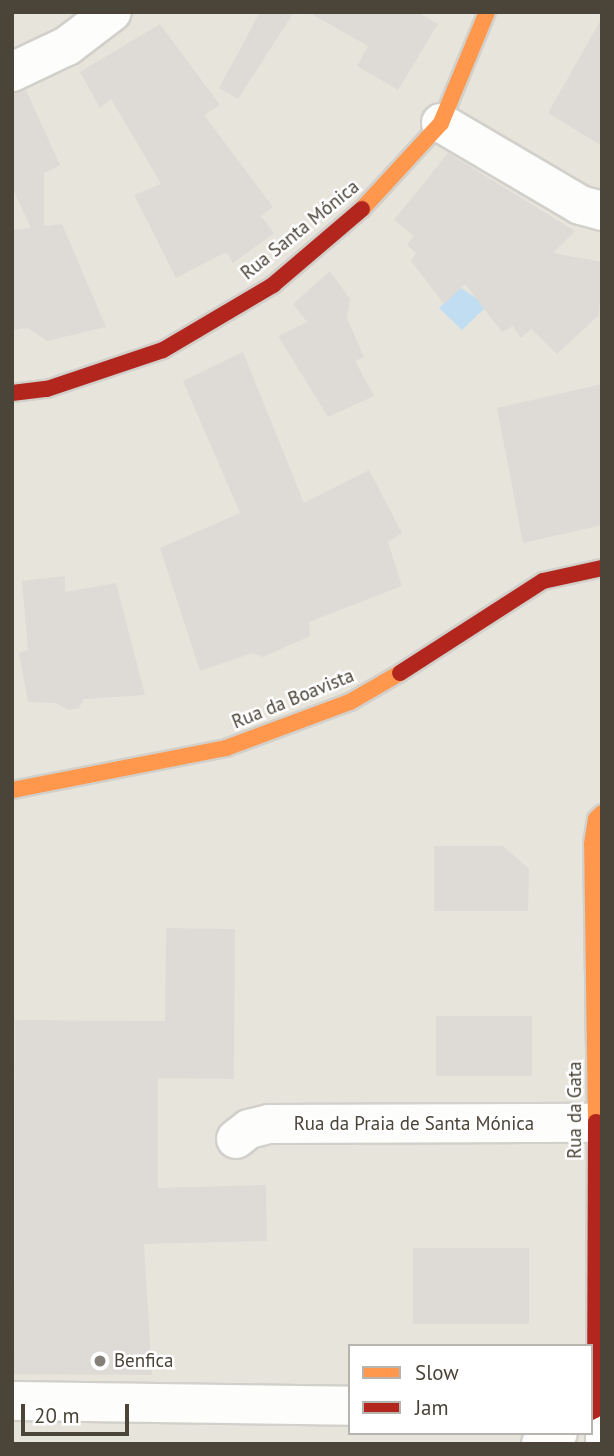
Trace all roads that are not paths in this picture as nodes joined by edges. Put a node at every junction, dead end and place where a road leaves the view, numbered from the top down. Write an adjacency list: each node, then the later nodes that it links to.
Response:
1 (112, 12): 3 (street)
2 (487, 12): 4 (street, Rua Santa Mónica)
3 (12, 72)
4 (441, 123): 5 (street); 6 (street, Rua Santa Mónica)
5 (602, 211)
6 (12, 393)
7 (602, 568): 8 (street, Rua da Boavista)
8 (12, 790)
9 (602, 813): 10 (street, Rua da Gata)
10 (596, 1123): 11 (street, Rua da Praia de Santa Mónica); 14 (street, Rua da Gata)
11 (236, 1139)
12 (12, 1401): 13 (street)
13 (348, 1406)
14 (595, 1417)

